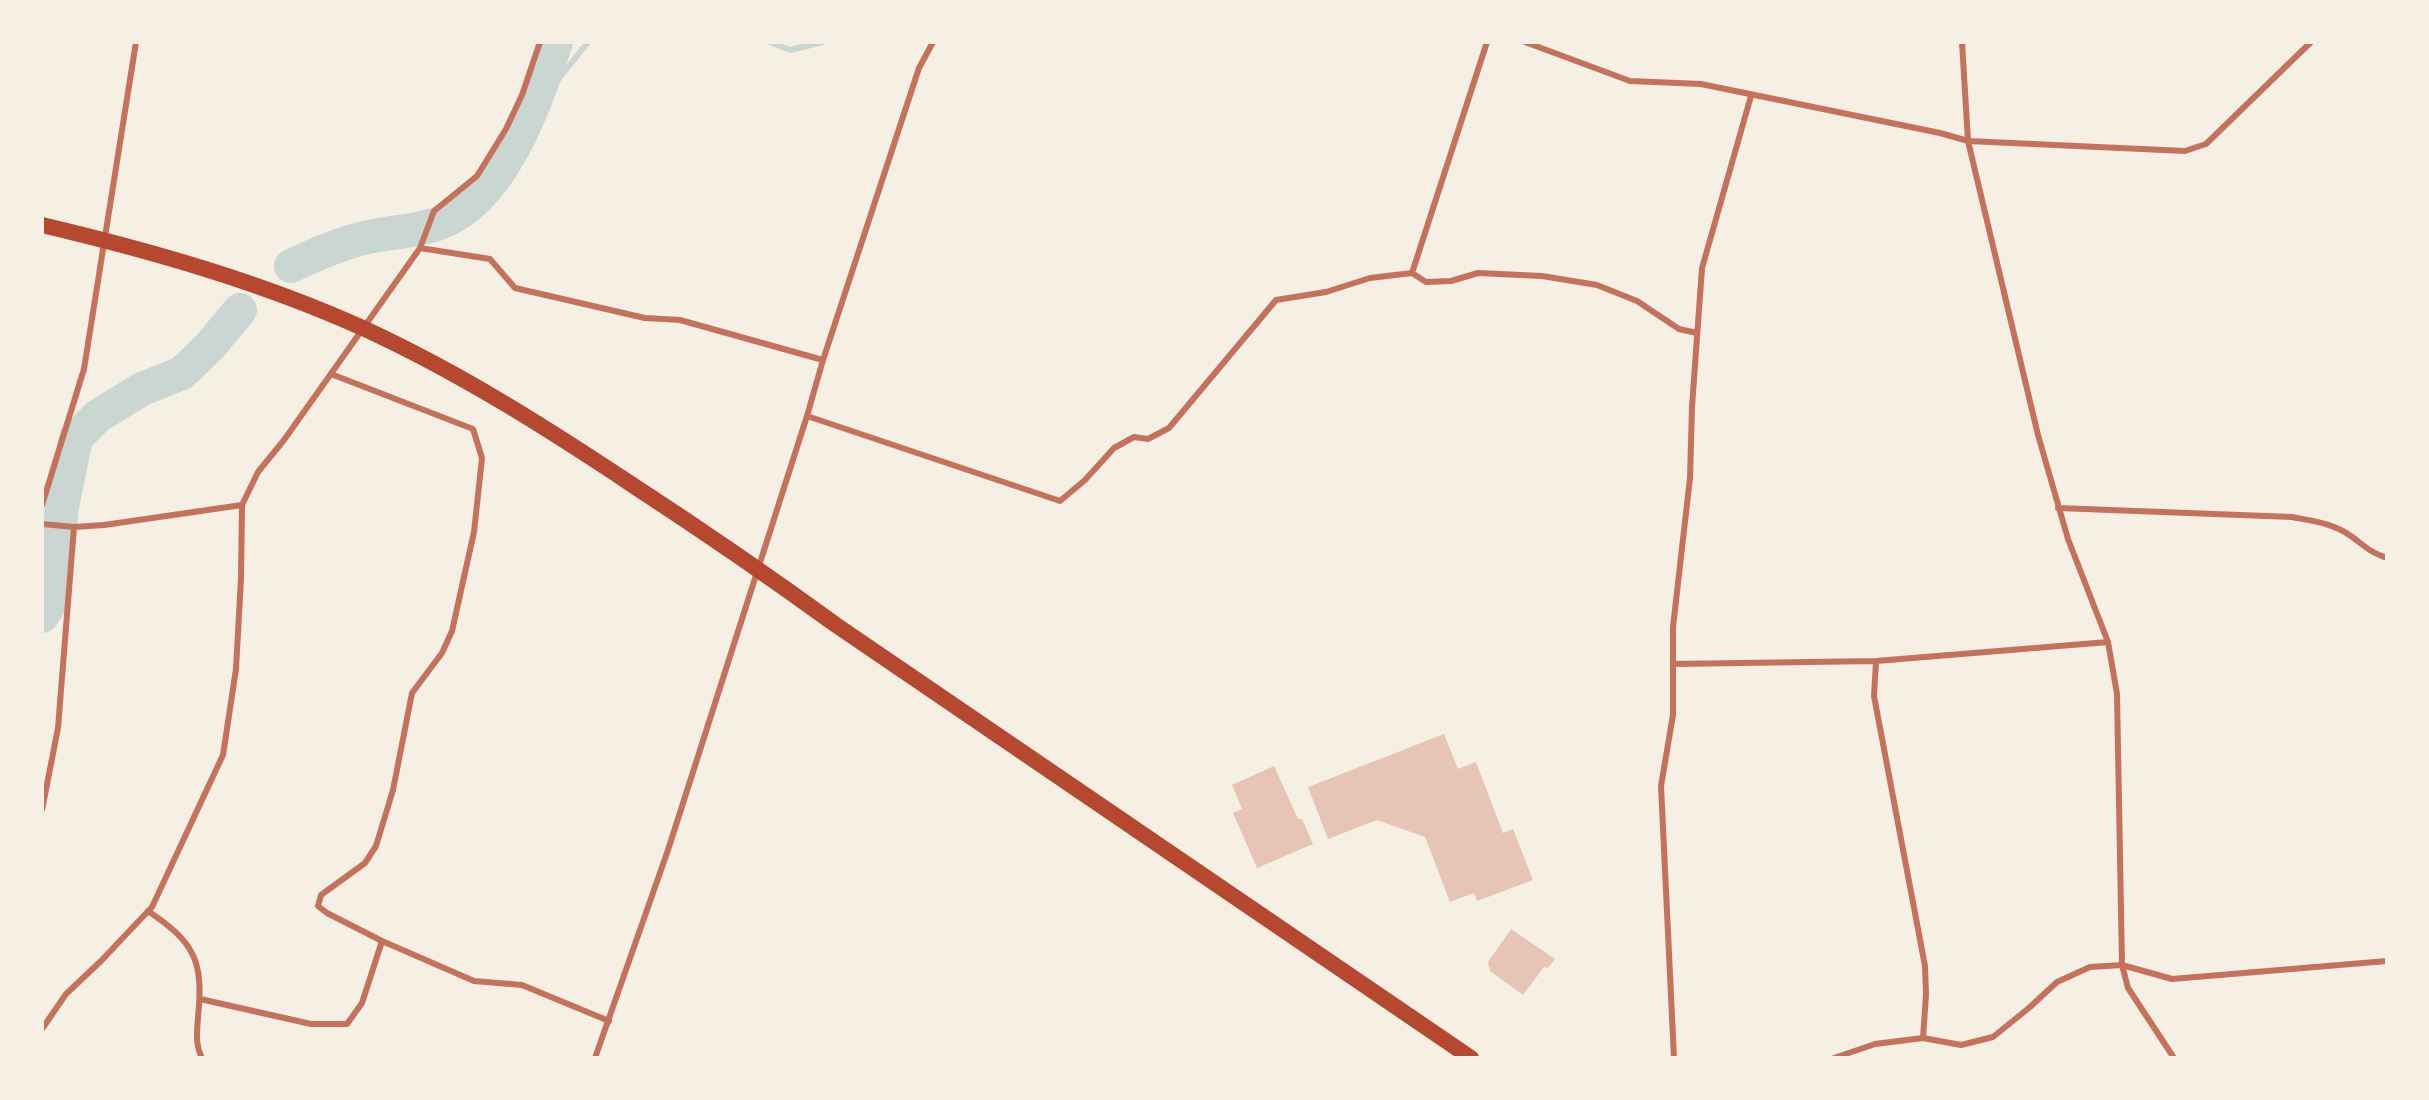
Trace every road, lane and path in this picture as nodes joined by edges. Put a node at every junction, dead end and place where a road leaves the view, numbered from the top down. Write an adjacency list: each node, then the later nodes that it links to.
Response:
1 (136, 42): 11 (street)
2 (540, 42): 12 (street)
3 (933, 42): 16 (street)
4 (1487, 42): 13 (street)
5 (1525, 42): 8 (street)
6 (1962, 42): 9 (street)
7 (2311, 42): 9 (street)
8 (1751, 96): 9 (street); 15 (street)
9 (1968, 141): 21 (street)
10 (42, 225): 11 (highway)
11 (103, 239): 14 (highway); 19 (street)
12 (420, 248): 14 (street); 16 (street)
13 (1412, 273): 15 (street); 18 (street)
14 (364, 329): 17 (street); 25 (highway)
15 (1697, 333): 28 (street)
16 (823, 360): 18 (street)
17 (330, 374): 20 (street); 31 (street)
18 (807, 416): 25 (street)
19 (42, 505)
20 (242, 505): 23 (street); 30 (street)
21 (2058, 508): 24 (street); 26 (street)
22 (45, 524): 23 (street)
23 (70, 527): 29 (street)
24 (2387, 558)
25 (758, 568): 35 (street); 40 (highway)
26 (2108, 642): 27 (street); 33 (street)
27 (1876, 661): 28 (street); 37 (street)
28 (1672, 664): 41 (street)
29 (42, 810)
30 (148, 911): 34 (street); 36 (street)
31 (382, 940): 34 (street); 35 (street)
32 (2387, 961): 33 (street)
33 (2122, 965): 37 (street); 43 (street)
34 (200, 999): 38 (street)
35 (609, 1021): 39 (street)
36 (42, 1029)
37 (1923, 1038): 42 (street)
38 (202, 1058)
39 (595, 1058)
40 (1471, 1058)
41 (1674, 1058)
42 (1834, 1058)
43 (2174, 1058)

